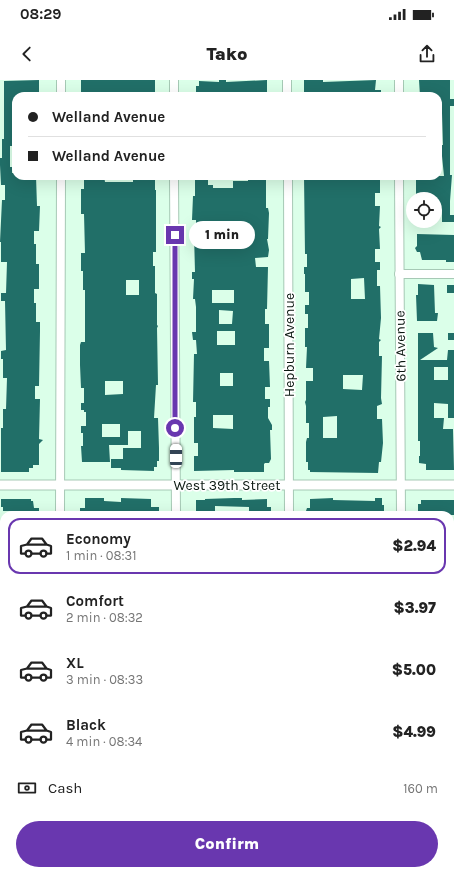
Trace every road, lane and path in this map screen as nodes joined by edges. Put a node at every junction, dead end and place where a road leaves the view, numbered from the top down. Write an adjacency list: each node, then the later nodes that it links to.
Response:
1 (61, 80): 5 (street)
2 (174, 80): 6 (street)
3 (287, 80): 7 (street)
4 (399, 80): 8 (street)
5 (61, 92)
6 (174, 92)
7 (287, 92)
8 (399, 92)
9 (61, 180): 18 (street)
10 (174, 180): 19 (street)
11 (288, 180): 20 (street, Hepburn Avenue)
12 (399, 180): 13 (street, 6th Avenue)
13 (399, 274): 14 (street); 15 (street, 6th Avenue)
14 (454, 274)
15 (401, 484): 16 (street, West 39th Street); 20 (street, West 39th Street); 24 (street, 6th Avenue)
16 (454, 484)
17 (0, 485): 18 (street, West 39th Street)
18 (60, 485): 19 (street, West 39th Street); 21 (street)
19 (176, 485): 20 (street, West 39th Street); 22 (street)
20 (289, 485): 23 (street, Hepburn Avenue)
21 (60, 511)
22 (176, 511)
23 (289, 511)
24 (401, 511)

